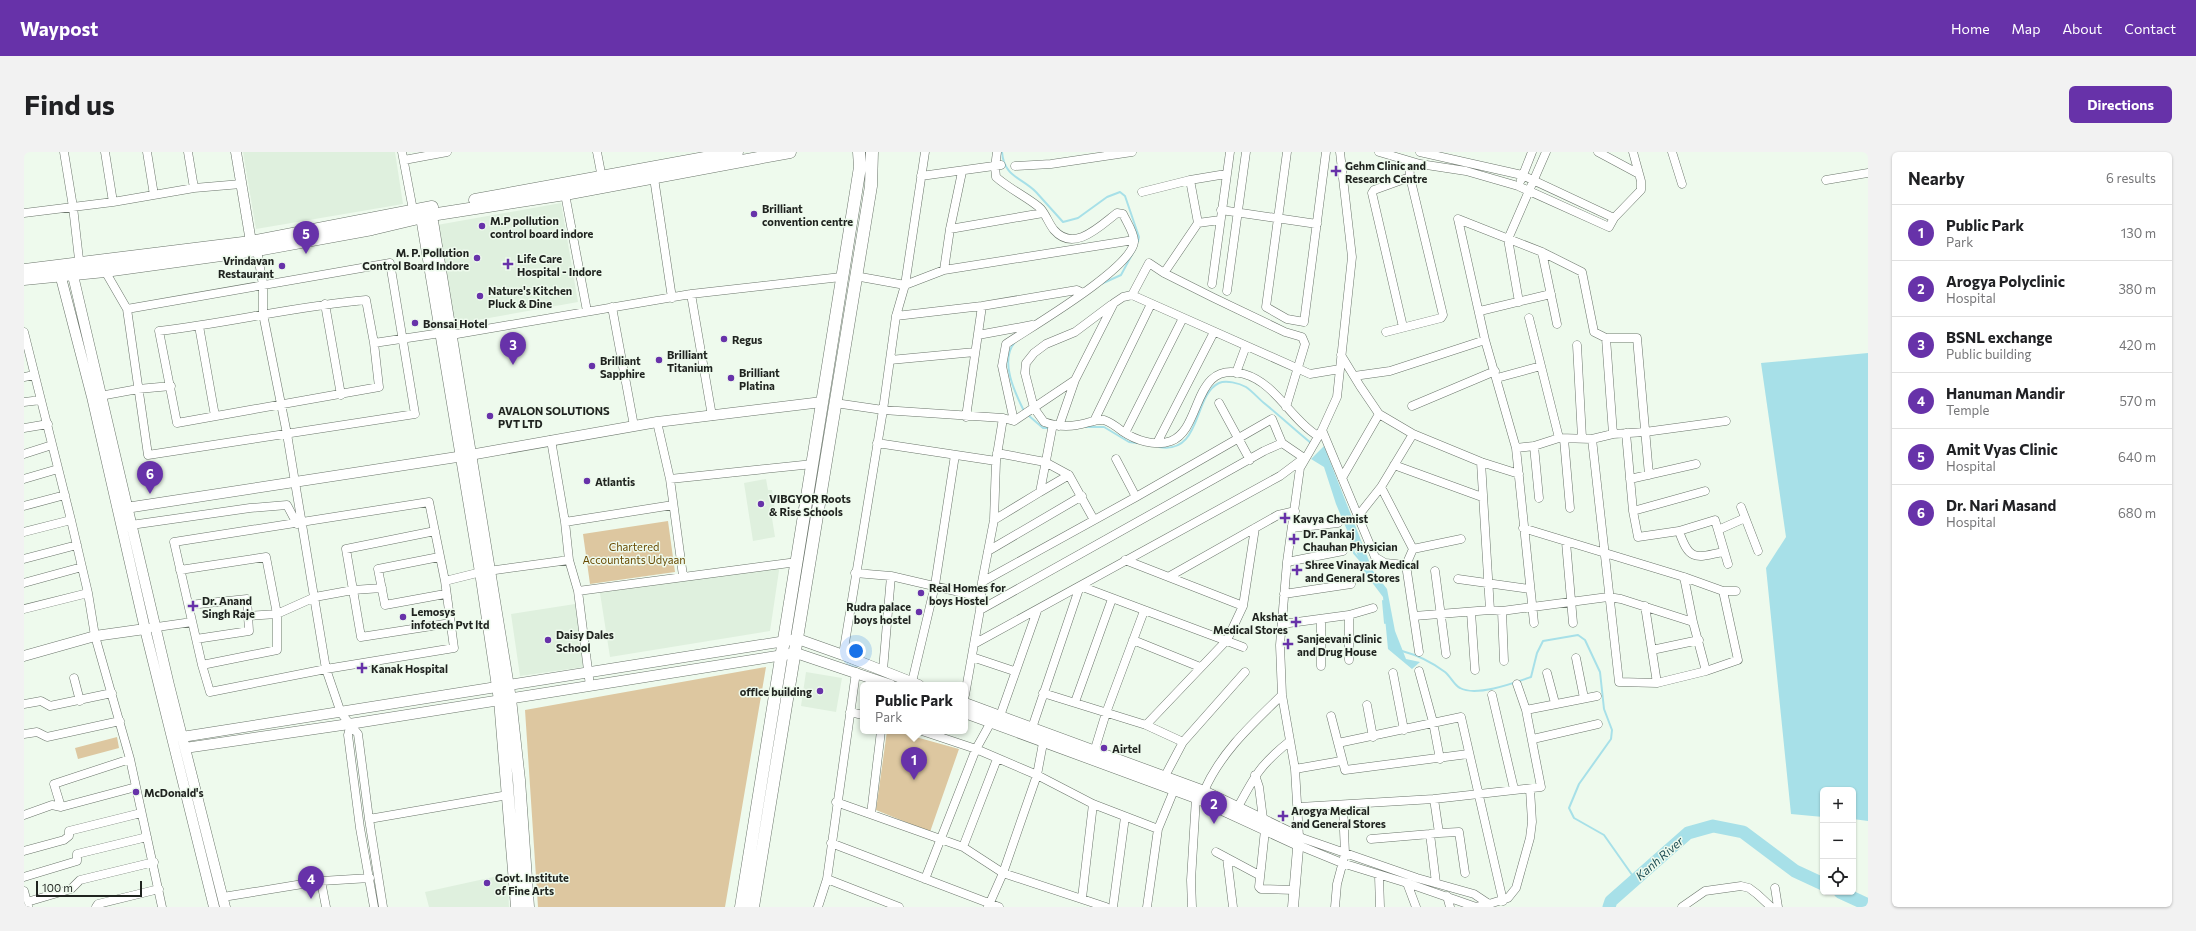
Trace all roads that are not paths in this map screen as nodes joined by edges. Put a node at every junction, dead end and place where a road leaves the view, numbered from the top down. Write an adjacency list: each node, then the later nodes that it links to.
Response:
1 (64, 152): 55 (street)
2 (105, 152): 54 (street)
3 (147, 152): 53 (street)
4 (188, 152): 49 (street)
5 (236, 152): 46 (street)
6 (447, 152): 27 (street)
7 (597, 152): 41 (street)
8 (737, 152): 41 (main road)
9 (790, 152): 42 (main road)
10 (859, 152): 77 (main road)
11 (872, 152): 76 (main road)
12 (925, 152): 39 (street)
13 (997, 152): 32 (street)
14 (1132, 152): 28 (street)
15 (1230, 152): 36 (street)
16 (1246, 152): 60 (street)
17 (1287, 152): 61 (street)
18 (1326, 152): 65 (street)
19 (1340, 152): 117 (street)
20 (1379, 152): 30 (street)
21 (1423, 152): 31 (street); 38 (street)
22 (1532, 152): 38 (street)
23 (1546, 152): 44 (street)
24 (1598, 152): 37 (street)
25 (1633, 152): 37 (street)
26 (1672, 152): 47 (street)
27 (436, 153): 29 (street)
28 (1116, 153): 33 (street)
29 (403, 156): 57 (street)
30 (1409, 161): 31 (street); 40 (street)
31 (1420, 164): 48 (street)
32 (998, 165): 34 (street); 59 (street)
33 (1015, 166)
34 (962, 172): 39 (street); 66 (street)
35 (1868, 173): 45 (street)
36 (1226, 174): 43 (street); 56 (street)
37 (1639, 174): 62 (street)
38 (1522, 175): 44 (street); 48 (street)
39 (921, 176): 81 (street)
40 (1410, 177): 104 (street); 104 (street)
41 (602, 178): 57 (main road)
42 (654, 178): 52 (main road); 87 (street)
43 (1190, 180): 51 (street); 64 (street)
44 (1534, 180): 50 (street); 62 (street)
45 (1826, 180)
46 (241, 184): 49 (street); 69 (street)
47 (1682, 184)
48 (1518, 186): 50 (street)
49 (194, 188): 53 (street)
50 (1530, 190): 62 (street); 67 (street)
51 (1142, 192)
52 (565, 194): 57 (main road); 95 (street)
53 (154, 195): 54 (street)
54 (113, 202): 55 (street)
55 (73, 207): 58 (street); 71 (street)
56 (1222, 210): 60 (street); 63 (street)
57 (423, 212): 69 (main road); 108 (main road)
58 (24, 213)
59 (1043, 213): 66 (street); 68 (street)
60 (1238, 213): 61 (street); 82 (street)
61 (1278, 218): 65 (street); 65 (street)
62 (1614, 218)
63 (1220, 220): 64 (street); 79 (street)
64 (1198, 223): 75 (street)
65 (1317, 224)
66 (950, 229): 73 (street)
67 (1508, 239): 70 (street); 88 (street); 96 (street)
68 (1134, 240): 73 (street); 84 (street)
69 (254, 246): 71 (main road); 74 (main road); 80 (street)
70 (1542, 252): 85 (street); 111 (street)
71 (70, 269): 72 (main road); 74 (main road); 78 (main road); 131 (street); 297 (street)
72 (24, 270)
73 (944, 270): 81 (street)
74 (105, 271): 94 (street)
75 (1164, 273): 86 (street); 120 (street)
76 (854, 276): 81 (street); 135 (main road)
77 (841, 277): 83 (street); 134 (main road)
78 (24, 279)
79 (1212, 284)
80 (263, 285): 94 (street); 97 (street); 110 (street)
81 (906, 285): 98 (street)
82 (1227, 291)
83 (691, 294): 87 (street); 144 (street)
84 (1083, 294): 92 (street); 101 (street)
85 (1551, 294): 88 (street); 102 (street)
86 (1132, 295): 89 (street); 91 (street)
87 (672, 298): 93 (street)
88 (1519, 302): 96 (street)
89 (1114, 303): 127 (street); 140 (street)
90 (325, 304): 97 (street); 113 (street); 130 (street)
91 (1151, 304): 99 (street); 148 (street)
92 (982, 306): 98 (street); 109 (street)
93 (612, 307): 95 (street); 152 (street)
94 (127, 310): 129 (street)
95 (587, 311): 108 (street)
96 (1480, 311): 112 (street)
97 (263, 314): 103 (street); 137 (street)
98 (896, 316): 118 (street)
99 (1183, 318): 106 (street); 156 (street)
100 (1528, 318): 119 (street)
101 (1035, 324): 109 (street); 147 (street)
102 (1557, 324)
103 (199, 326): 128 (street); 143 (street)
104 (1403, 327): 107 (street)
105 (24, 332): 123 (street)
106 (1214, 332): 115 (street); 168 (street)
107 (1386, 332)
108 (446, 334): 110 (street); 176 (main road)
109 (978, 335): 116 (street)
110 (404, 338): 113 (street); 158 (street)
111 (1606, 338): 155 (street); 160 (street)
112 (1486, 340): 124 (street); 126 (street)
113 (374, 343): 130 (street)
114 (1577, 345): 163 (street)
115 (1246, 346): 120 (street); 122 (street)
116 (976, 352): 118 (street); 145 (street)
117 (1341, 355): 121 (street); 126 (street)
118 (890, 360): 141 (street)
119 (1541, 366): 124 (street); 164 (street)
120 (1298, 369): 121 (street); 139 (street)
121 (1340, 369): 161 (street)
122 (1236, 373): 139 (street); 168 (street)
123 (34, 374): 125 (street); 132 (street)
124 (1496, 374): 138 (street); 172 (street)
125 (24, 376)
126 (1354, 376): 142 (street)
127 (1075, 380): 140 (street); 153 (street)
128 (171, 386): 129 (street); 143 (street)
129 (138, 389): 131 (street); 158 (street)
130 (341, 395): 137 (street)
131 (100, 396): 205 (street)
132 (41, 400): 133 (street); 151 (street)
133 (24, 402)
134 (822, 402): 144 (street); 182 (main road)
135 (835, 403): 141 (street); 300 (main road)
136 (1220, 403): 162 (street)
137 (282, 405): 143 (street); 158 (street)
138 (1412, 406)
139 (1286, 407): 161 (street)
140 (1033, 408): 147 (street); 153 (street)
141 (883, 410): 145 (street); 167 (street)
142 (1379, 414): 159 (street); 189 (street)
143 (215, 416)
144 (712, 416): 149 (street)
145 (966, 417): 146 (street)
146 (1003, 418): 147 (street); 177 (street)
147 (1016, 419)
148 (1094, 421): 153 (street); 156 (street)
149 (657, 422): 152 (street); 191 (street)
150 (1726, 422): 155 (street)
151 (48, 424): 154 (street); 170 (street)
152 (634, 426): 166 (street)
153 (1055, 427): 180 (street)
154 (24, 428)
155 (1645, 432): 157 (street); 188 (street)
156 (1125, 433): 168 (street)
157 (1626, 433): 160 (street); 192 (street)
158 (287, 434): 193 (street)
159 (1413, 434): 181 (street); 184 (street)
160 (1613, 434): 165 (street)
161 (1318, 435): 175 (street); 189 (street)
162 (1238, 437): 169 (street); 179 (street); 199 (street)
163 (1582, 438): 164 (street); 165 (street)
164 (1562, 439): 171 (street); 206 (street)
165 (1592, 439): 233 (street)
166 (552, 440): 176 (street); 214 (street)
167 (877, 443): 174 (street); 246 (street)
168 (1157, 443)
169 (1282, 443): 175 (street); 179 (street)
170 (52, 445): 173 (street); 185 (street)
171 (1534, 446): 172 (street); 201 (street)
172 (1516, 448): 186 (street)
173 (24, 454)
174 (955, 455): 177 (street); 257 (street)
175 (1306, 455): 207 (street); 237 (street)
176 (465, 456): 193 (street); 244 (main road)
177 (997, 457): 180 (street); 212 (street)
178 (1116, 459): 199 (street)
179 (1250, 460): 279 (street)
180 (1045, 462): 187 (street); 195 (street)
181 (1481, 462): 186 (street); 200 (street)
182 (813, 464): 191 (street); 238 (main road)
183 (1696, 464): 188 (street)
184 (1394, 465): 194 (street); 200 (street)
185 (58, 469): 190 (street); 197 (street)
186 (1519, 474): 220 (street)
187 (1068, 475): 195 (street); 198 (street)
188 (1649, 475): 192 (street)
189 (1342, 478): 209 (street)
190 (24, 479)
191 (670, 479): 202 (street)
192 (1630, 479): 208 (street)
193 (295, 482): 205 (street); 215 (street)
194 (1381, 487): 209 (street); 228 (street)
195 (1040, 492): 212 (street)
196 (1705, 492): 208 (street)
197 (65, 495): 203 (street); 211 (street)
198 (1082, 496): 213 (street); 229 (street)
199 (1136, 497): 213 (street)
200 (1482, 497): 254 (street)
201 (1539, 498)
202 (673, 505): 214 (street); 247 (street)
203 (24, 506)
204 (1741, 507): 210 (street)
205 (126, 508): 217 (street)
206 (1570, 508)
207 (1295, 511): 218 (street); 219 (street)
208 (1633, 511): 223 (street)
209 (1358, 516): 241 (street)
210 (1745, 518): 221 (street); 232 (street)
211 (71, 520): 224 (street); 227 (street)
212 (994, 520): 229 (street)
213 (1094, 520): 253 (street)
214 (566, 522): 236 (street)
215 (300, 523): 217 (street); 222 (street); 243 (street); 268 (street)
216 (1338, 523): 219 (street)
217 (131, 525): 297 (street)
218 (1255, 528): 249 (street); 274 (street)
219 (1292, 528): 239 (street)
220 (1523, 528): 226 (street); 260 (street)
221 (1718, 530): 223 (street); 231 (street)
222 (435, 531): 234 (street); 261 (street)
223 (1679, 531): 231 (street)
224 (24, 532)
225 (1461, 539): 228 (street)
226 (1566, 542): 233 (street); 272 (street)
227 (77, 545): 235 (street); 242 (street)
228 (1413, 549): 241 (street)
229 (988, 551): 253 (street)
230 (1343, 551): 239 (street)
231 (1723, 552): 240 (street)
232 (1758, 552)
233 (1604, 553): 250 (street); 270 (street)
234 (439, 557): 252 (street); 259 (street)
235 (24, 559)
236 (569, 560): 244 (street); 262 (street)
237 (1125, 560): 249 (street); 258 (street)
238 (797, 562): 247 (street); 304 (main road)
239 (1287, 562): 267 (street)
240 (1728, 564)
241 (1406, 565): 289 (street)
242 (82, 567): 255 (street); 265 (street)
243 (180, 570): 273 (street); 285 (street)
244 (485, 571): 252 (street); 340 (main road)
245 (1435, 571): 287 (street)
246 (855, 573): 248 (street); 310 (street)
247 (683, 576): 262 (street)
248 (891, 576): 257 (street); 322 (street)
249 (1170, 576): 274 (street)
250 (1684, 577): 263 (street); 292 (street)
251 (1458, 579): 254 (street)
252 (445, 581): 266 (street)
253 (982, 582): 269 (street)
254 (1489, 582): 260 (street); 281 (street)
255 (24, 583)
256 (1351, 584): 267 (street)
257 (935, 585): 269 (street); 335 (street)
258 (1080, 586): 271 (street); 282 (street); 342 (street)
259 (382, 588): 261 (street); 266 (street)
260 (1530, 589): 276 (street)
261 (353, 590): 268 (street); 293 (street)
262 (578, 591): 330 (street)
263 (1723, 591): 264 (street); 326 (street)
264 (1736, 591)
265 (88, 593): 278 (street); 298 (street)
266 (446, 594): 293 (street)
267 (1284, 594): 296 (street)
268 (315, 597): 285 (street); 321 (street)
269 (981, 597): 279 (street)
270 (1608, 597): 272 (street); 275 (street); 337 (street)
271 (1112, 599): 280 (street); 349 (street)
272 (1571, 602): 276 (street); 295 (street)
273 (189, 605): 288 (street); 291 (street)
274 (1243, 606): 302 (street)
275 (1645, 606): 292 (street); 307 (street)
276 (1533, 607): 283 (street); 294 (street)
277 (1373, 608): 286 (street)
278 (24, 609)
279 (980, 610): 305 (street)
280 (1144, 610): 301 (street); 302 (street)
281 (1490, 610): 283 (street); 284 (street)
282 (1037, 611): 305 (street); 324 (street)
283 (1502, 611): 317 (street)
284 (1471, 612): 287 (street); 323 (street)
285 (277, 614): 288 (street); 318 (street)
286 (1349, 615): 290 (street); 316 (street)
287 (1442, 615): 289 (street); 311 (street)
288 (247, 616): 299 (street)
289 (1414, 616): 308 (street)
290 (1321, 620): 296 (street); 319 (street)
291 (192, 622): 297 (street); 299 (street)
292 (1693, 622): 303 (street)
293 (451, 623): 321 (street)
294 (1534, 623)
295 (1573, 623)
296 (1282, 624): 343 (street)
297 (150, 628): 298 (street); 372 (street); 452 (street)
298 (95, 636): 313 (street); 341 (street)
299 (196, 639): 318 (street)
300 (798, 639): 304 (street); 309 (main road); 310 (street)
301 (1133, 640): 320 (street); 357 (street)
302 (1227, 640): 306 (street); 320 (street)
303 (1699, 640): 307 (street); 326 (street)
304 (783, 642): 312 (main road); 330 (street)
305 (974, 644): 314 (street)
306 (1243, 647)
307 (1652, 650): 337 (street)
308 (1419, 652)
309 (796, 653): 312 (street); 327 (street); 459 (main road)
310 (843, 654): 322 (street)
311 (1446, 654)
312 (782, 655): 339 (street); 458 (main road)
313 (24, 656)
314 (972, 657): 324 (street); 336 (street)
315 (1576, 658): 346 (street)
316 (1349, 660)
317 (1504, 661)
318 (202, 665): 321 (street)
319 (1321, 666)
320 (1200, 667): 366 (street)
321 (326, 669): 356 (street)
322 (883, 670): 334 (street)
323 (1475, 670)
324 (1014, 671): 361 (street)
325 (1419, 671): 363 (street)
326 (1706, 671): 337 (street)
327 (856, 672): 333 (street); 355 (street)
328 (1245, 672): 376 (street)
329 (1547, 672): 350 (street)
330 (588, 673): 339 (street); 340 (street)
331 (1393, 673): 368 (street)
332 (74, 678): 348 (street)
333 (883, 682)
334 (910, 682)
335 (915, 682)
336 (967, 682)
337 (1657, 683)
338 (1517, 684): 354 (street)
339 (590, 686): 347 (street)
340 (502, 687): 347 (main road); 356 (street)
341 (112, 693): 348 (street); 362 (street)
342 (1043, 693): 349 (street); 367 (street)
343 (1282, 695): 375 (street); 395 (street)
344 (1492, 696): 392 (street)
345 (1597, 696): 346 (street)
346 (1584, 698): 350 (street)
347 (505, 699): 364 (street); 396 (main road); 457 (main road)
348 (80, 700): 351 (street)
349 (1075, 702): 357 (street)
350 (1555, 703): 354 (street)
351 (24, 704)
352 (968, 705): 361 (street)
353 (1367, 705): 373 (street)
354 (1526, 710): 374 (street)
355 (850, 712): 358 (street); 400 (street)
356 (340, 713): 364 (street); 372 (street)
357 (1106, 713): 366 (street); 381 (street)
358 (860, 714)
359 (968, 714): 361 (street)
360 (1331, 716): 378 (street)
361 (996, 719): 367 (street); 377 (street); 380 (street)
362 (120, 721): 369 (street); 383 (street)
363 (1433, 722): 368 (street); 382 (street); 385 (street)
364 (351, 724): 379 (street); 410 (street); 433 (street)
365 (1598, 724): 374 (street)
366 (1146, 725): 376 (street)
367 (1032, 728): 381 (street)
368 (1404, 730): 373 (street)
369 (24, 734)
370 (881, 734): 407 (street)
371 (931, 734): 380 (street)
372 (182, 737): 379 (street)
373 (1373, 737): 378 (street)
374 (1533, 739): 393 (street)
375 (1290, 741): 387 (street); 389 (street)
376 (1183, 742): 390 (street)
377 (1043, 743): 388 (street); 394 (street)
378 (1338, 743): 386 (street)
379 (185, 748): 446 (street)
380 (976, 749): 384 (street); 418 (street)
381 (1094, 752): 390 (street)
382 (1468, 754): 385 (street); 397 (street)
383 (130, 759): 391 (street); 405 (street)
384 (997, 759): 388 (street); 421 (street)
385 (1440, 759): 386 (street)
386 (1341, 761): 387 (street)
387 (1295, 769): 404 (street)
388 (1036, 775): 401 (street); 429 (street)
389 (1255, 775): 403 (street); 411 (street)
390 (1165, 776): 395 (street)
391 (136, 787): 405 (street); 406 (street)
392 (1514, 789): 393 (street); 397 (street)
393 (1530, 789): 445 (street)
394 (1174, 790): 398 (street); 412 (street)
395 (1204, 791): 403 (street)
396 (508, 795): 410 (street); 456 (main road)
397 (1478, 795): 399 (street); 445 (street)
398 (1196, 798): 413 (street); 466 (street)
399 (1434, 799): 402 (street); 414 (street)
400 (836, 802): 407 (street); 420 (street)
401 (1093, 804): 409 (street); 444 (street)
402 (1343, 806): 404 (street); 424 (street)
403 (1238, 807): 411 (street)
404 (1299, 807): 419 (street)
405 (61, 808): 408 (street)
406 (141, 813): 416 (street); 422 (street)
407 (871, 814): 418 (street)
408 (24, 815)
409 (1125, 817): 412 (street); 464 (street)
410 (369, 819): 455 (street)
411 (1263, 819): 419 (street)
412 (1158, 829): 465 (street)
413 (1265, 830): 419 (street); 430 (street)
414 (1439, 833): 415 (street); 428 (street)
415 (1430, 834): 417 (street); 438 (street)
416 (147, 837): 426 (street); 432 (street)
417 (1371, 839)
418 (940, 840): 421 (street); 435 (street)
419 (1299, 841): 424 (street); 427 (street); 441 (street)
420 (831, 843): 434 (street); 435 (street)
421 (963, 847): 429 (street)
422 (24, 851)
423 (1216, 852): 425 (street)
424 (1345, 854): 427 (street); 438 (street)
425 (1227, 858): 430 (street); 467 (street)
426 (154, 862): 440 (street); 447 (street)
427 (1342, 863): 431 (street); 469 (street)
428 (1465, 872)
429 (1003, 873): 444 (street); 449 (street)
430 (1259, 875): 441 (street)
431 (1379, 876): 437 (street); 470 (street)
432 (24, 877)
433 (370, 878): 436 (street); 454 (street)
434 (826, 878): 460 (street); 461 (street)
435 (925, 879): 449 (street)
436 (321, 881): 446 (street); 453 (street)
437 (1407, 883): 443 (street); 471 (street)
438 (1436, 884): 448 (street)
439 (1775, 888): 475 (street)
440 (159, 889): 450 (street); 451 (street)
441 (1294, 890): 468 (street)
442 (24, 891): 447 (street)
443 (1447, 896): 448 (street); 472 (street)
444 (1082, 898): 463 (street)
445 (1502, 901): 448 (street)
446 (224, 902)
447 (28, 904)
448 (1489, 904)
449 (989, 905): 462 (street)
450 (96, 907)
451 (162, 907)
452 (214, 907)
453 (326, 907)
454 (374, 907)
455 (383, 907)
456 (517, 907)
457 (528, 907)
458 (742, 907)
459 (753, 907)
460 (818, 907)
461 (899, 907)
462 (999, 907)
463 (1106, 907)
464 (1112, 907)
465 (1147, 907)
466 (1192, 907)
467 (1233, 907)
468 (1292, 907)
469 (1335, 907)
470 (1380, 907)
471 (1416, 907)
472 (1450, 907)
473 (1682, 907): 474 (street)
474 (1771, 907)
475 (1778, 907)

